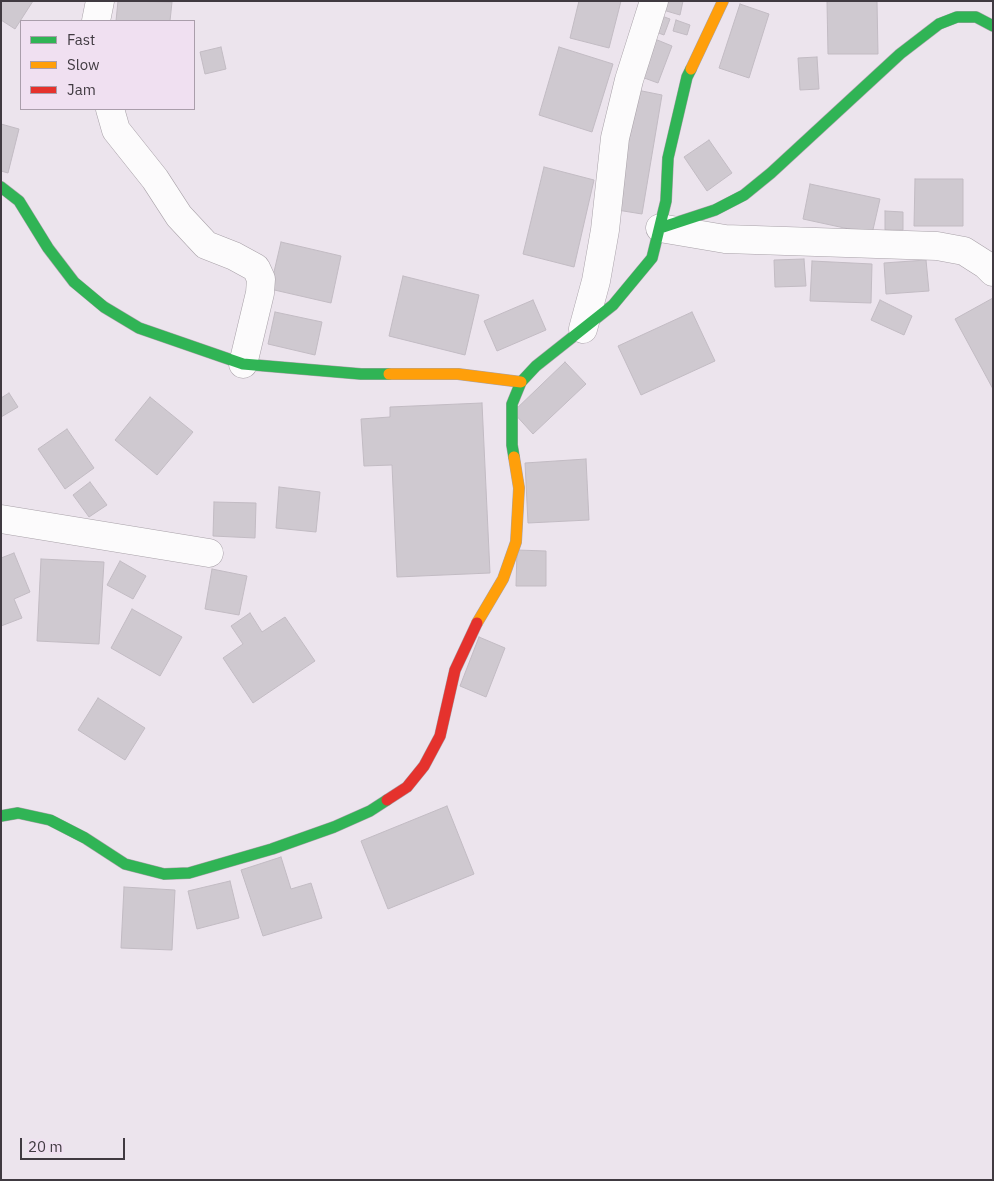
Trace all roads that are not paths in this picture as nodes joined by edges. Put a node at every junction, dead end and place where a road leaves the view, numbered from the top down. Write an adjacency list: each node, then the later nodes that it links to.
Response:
1 (100, 1): 4 (street)
2 (654, 1): 10 (street)
3 (723, 1): 8 (street)
4 (96, 20)
5 (993, 26): 8 (street)
6 (110, 110): 11 (street)
7 (1, 187): 11 (street)
8 (660, 228): 9 (street); 10 (street)
9 (993, 272)
10 (583, 329): 12 (street)
11 (243, 364): 12 (street)
12 (521, 382): 15 (street)
13 (1, 519): 14 (street)
14 (209, 553)
15 (1, 816)

